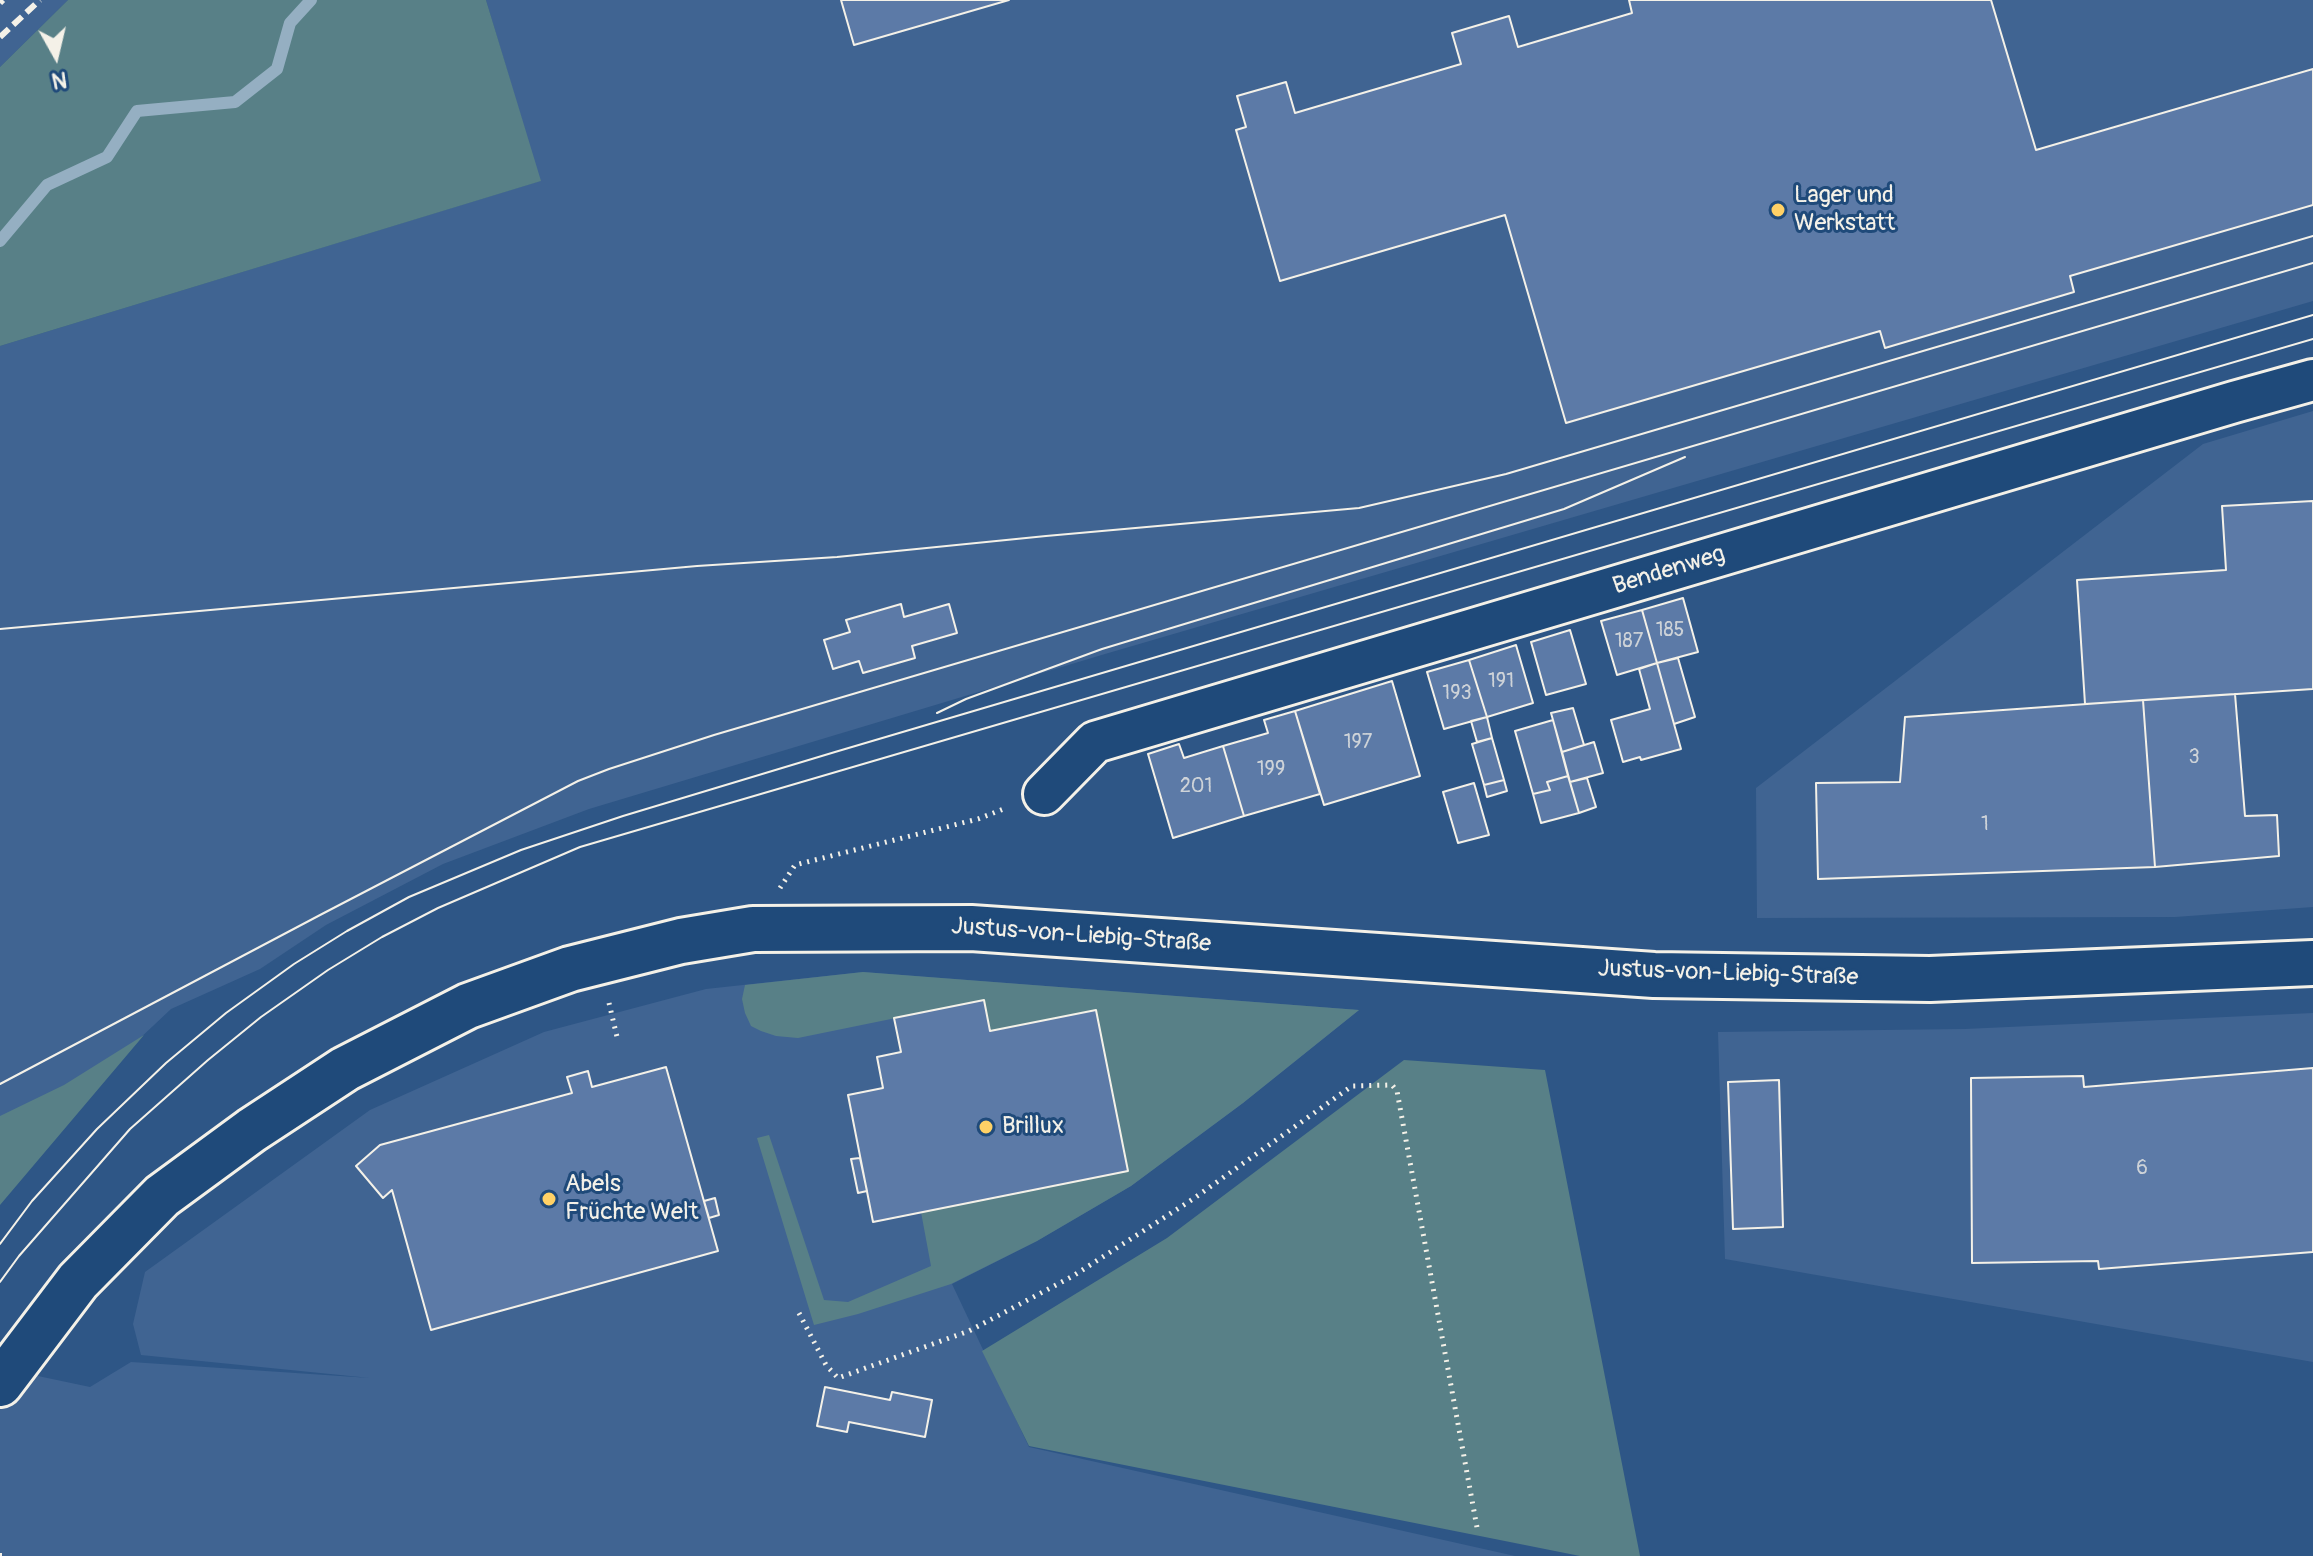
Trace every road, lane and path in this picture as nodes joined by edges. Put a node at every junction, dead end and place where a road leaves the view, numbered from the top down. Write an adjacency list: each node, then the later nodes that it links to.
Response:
1 (2313, 380): 2 (street, Bendenweg)
2 (1044, 794): 3 (path)
3 (753, 929): 4 (main road, Justus-von-Liebig-Straße); 8 (main road, Justus-von-Liebig-Straße)
4 (2313, 963)
5 (611, 1014): 6 (path)
6 (618, 1041)
7 (799, 1313): 9 (path)
8 (0, 1384)
9 (1478, 1533)

